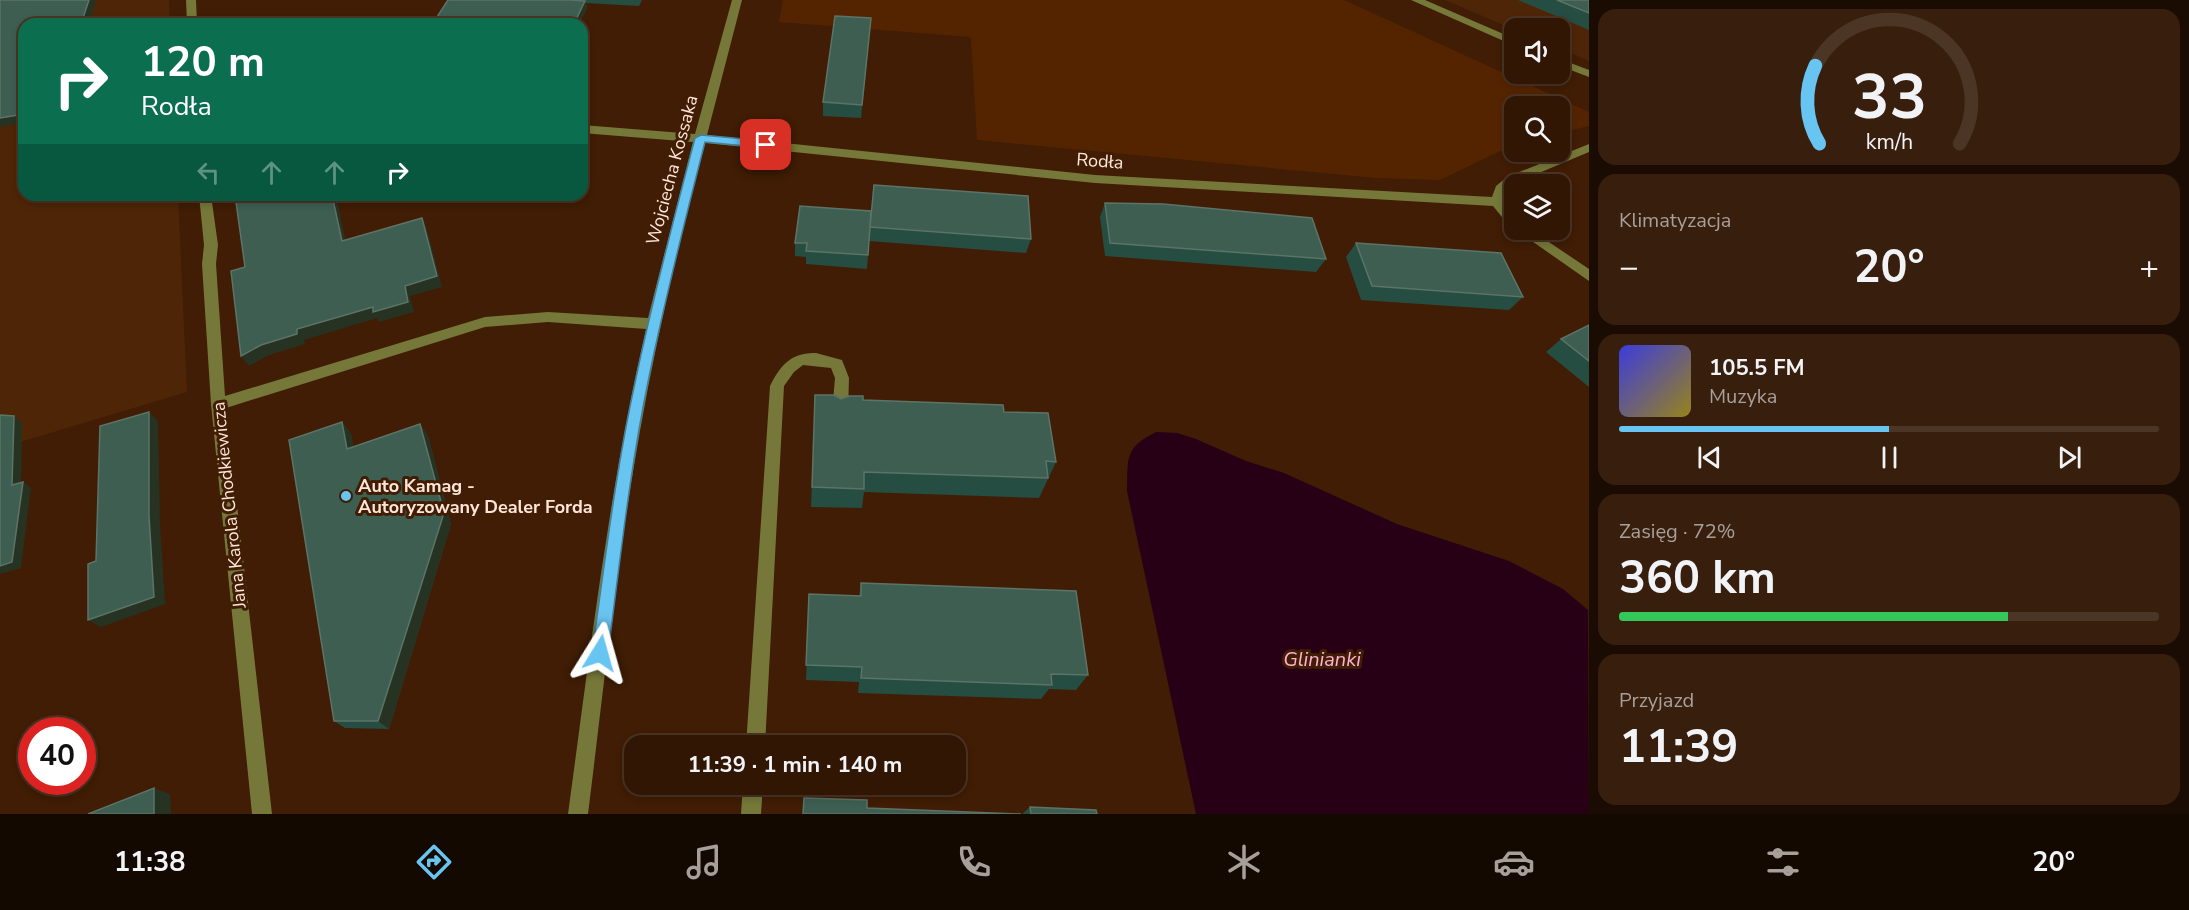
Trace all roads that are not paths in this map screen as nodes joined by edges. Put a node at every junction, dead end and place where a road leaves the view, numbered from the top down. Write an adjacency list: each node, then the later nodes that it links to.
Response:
1 (191, 0): 4 (street)
2 (737, 0): 9 (street, Wojciecha Kossaka)
3 (1416, 0): 5 (street)
4 (193, 18)
5 (1504, 38)
6 (1570, 66): 7 (street)
7 (1589, 74)
8 (588, 129): 9 (street, Rodła)
9 (701, 138): 12 (street, Rodła); 16 (street, Wojciecha Kossaka)
10 (1589, 148): 12 (street)
11 (206, 201): 17 (street, Jana Karola Chodkiewicza)
12 (1497, 202): 13 (street)
13 (1504, 211)
14 (1537, 240): 15 (street)
15 (1589, 276)
16 (654, 324): 17 (street); 22 (street, Wojciecha Kossaka)
17 (218, 404): 21 (street, Jana Karola Chodkiewicza)
18 (840, 413): 19 (street)
19 (756, 735)
20 (752, 795): 23 (street)
21 (262, 814)
22 (578, 814)
23 (751, 814)

